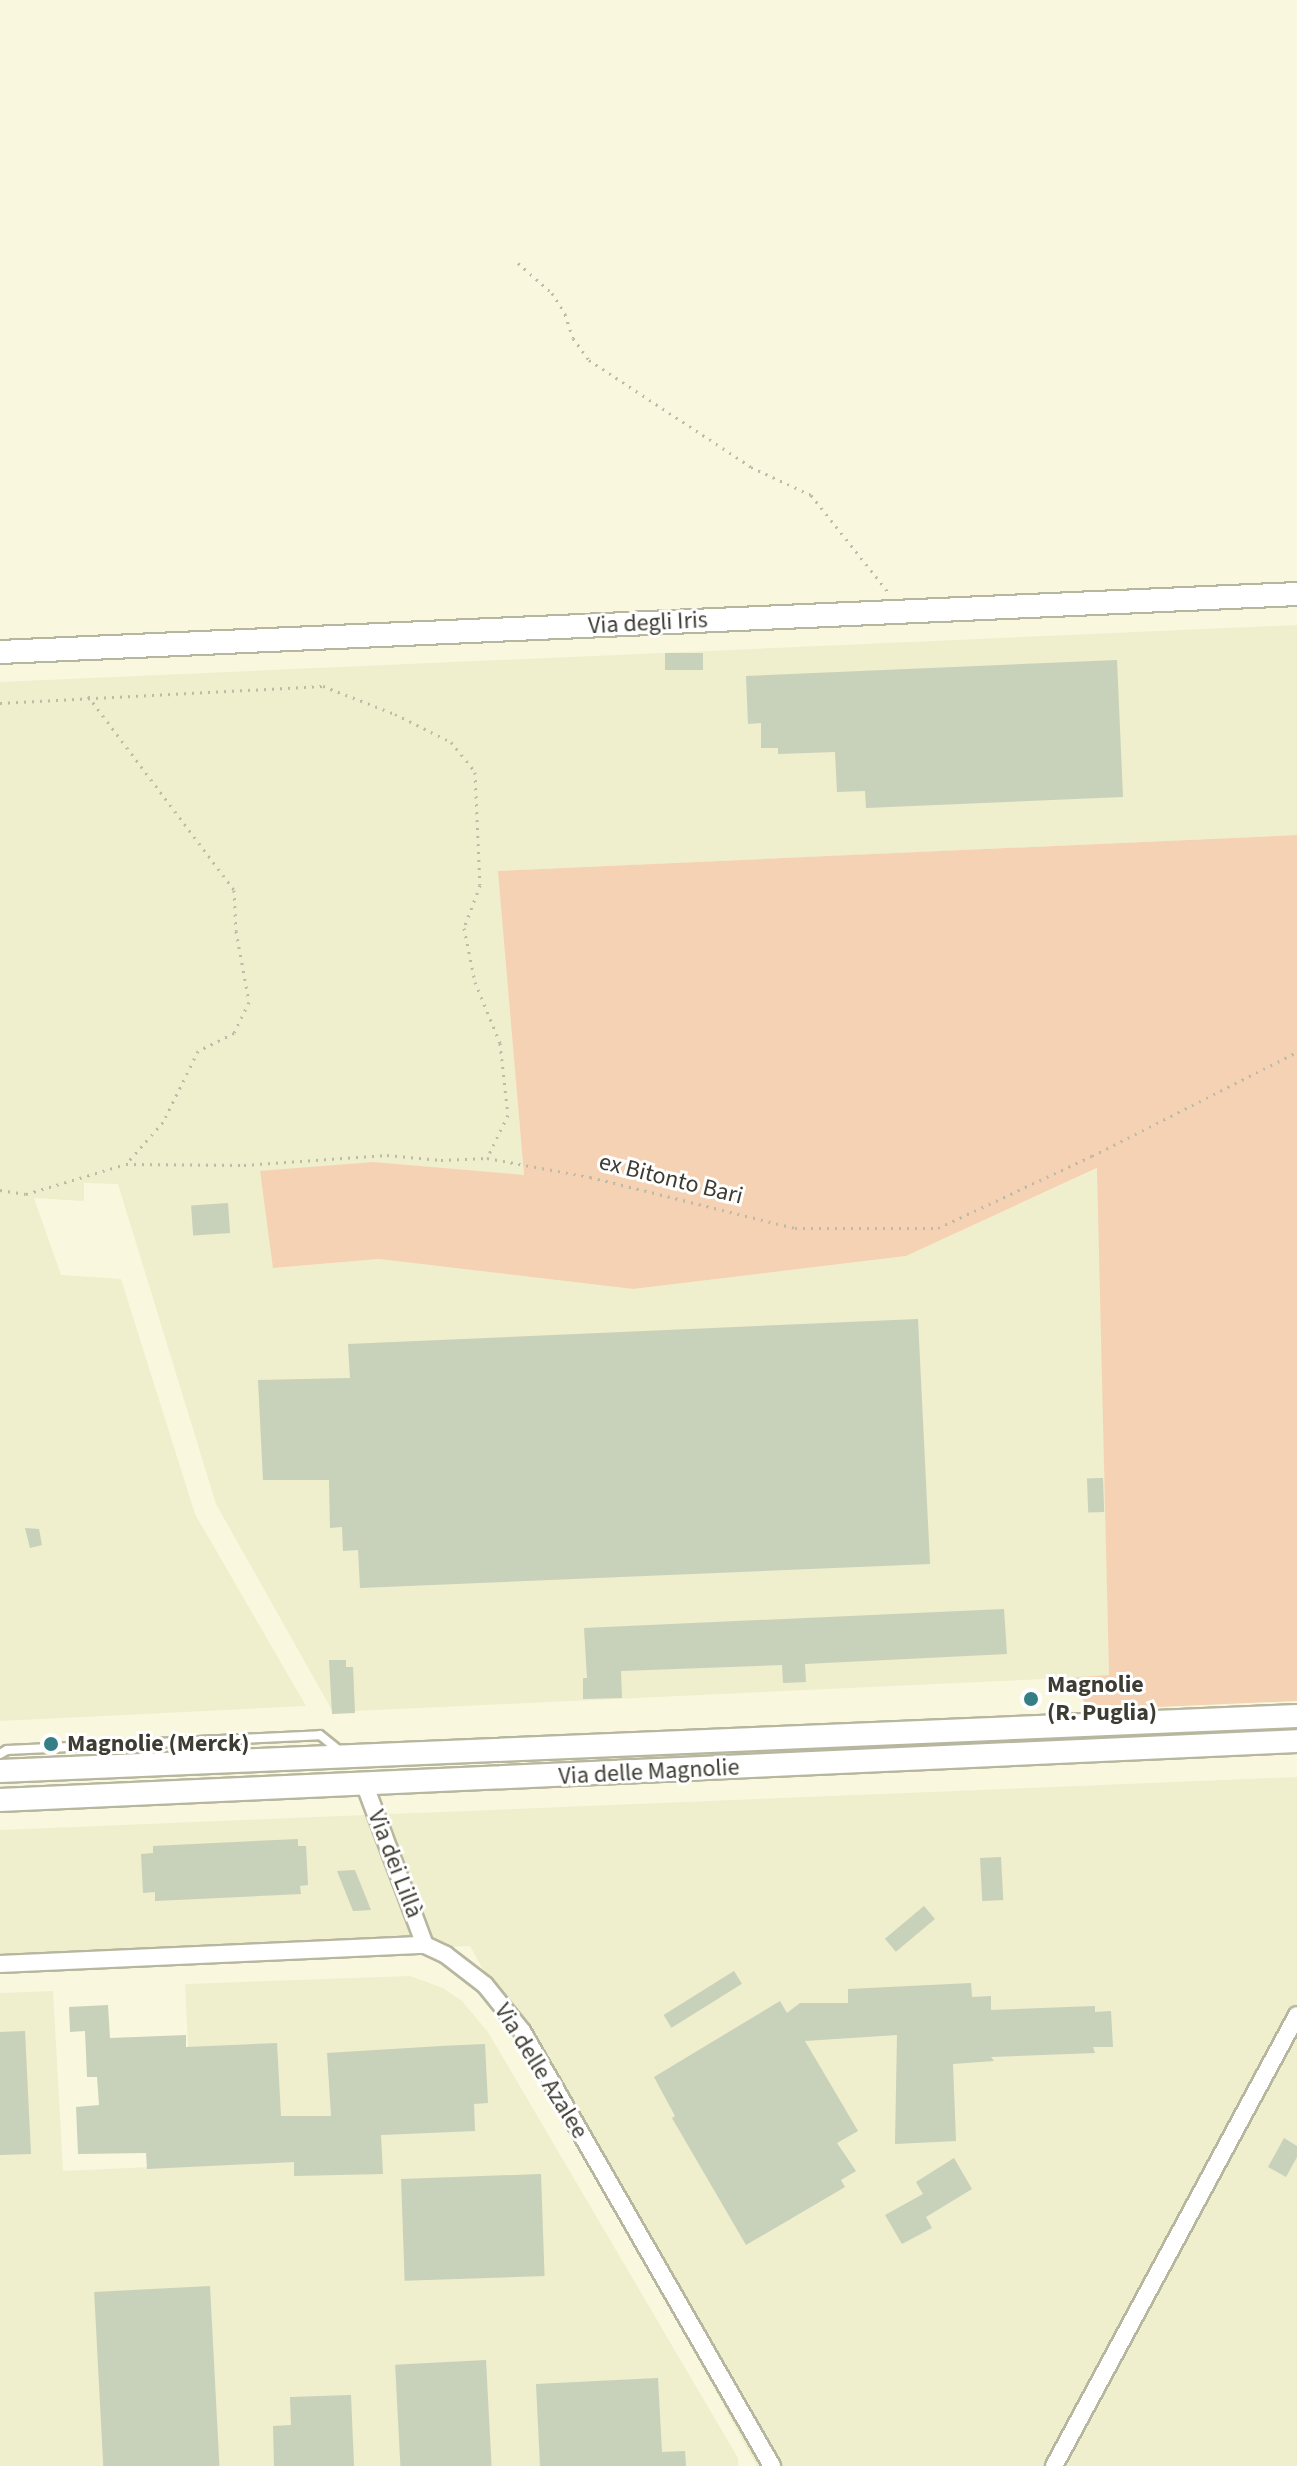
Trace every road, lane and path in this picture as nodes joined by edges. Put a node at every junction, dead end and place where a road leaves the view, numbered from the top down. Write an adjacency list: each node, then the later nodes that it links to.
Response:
1 (518, 263): 3 (path)
2 (1297, 594): 3 (street, Via degli Iris)
3 (903, 612): 4 (street, Via degli Iris)
4 (0, 652)
5 (88, 696): 6 (path); 8 (path); 9 (path)
6 (0, 703)
7 (1297, 1052): 8 (path, ex Bitonto Bari)
8 (487, 1158): 9 (path, ex Bitonto Bari)
9 (126, 1164): 10 (path, ex Bitonto Bari)
10 (0, 1190)
11 (1297, 1716): 14 (street, Via delle Magnolie)
12 (1297, 1741): 16 (street, Via delle Magnolie)
13 (0, 1754): 14 (lane)
14 (347, 1756): 15 (street, Via delle Magnolie); 16 (street)
15 (0, 1771)
16 (356, 1784): 17 (street, Via delle Magnolie); 18 (street, Via dei Lillà)
17 (0, 1800)
18 (425, 1945): 19 (street); 21 (street, Via delle Azalee)
19 (0, 1964)
20 (1297, 2015): 22 (street)
21 (772, 2466)
22 (1054, 2466)

